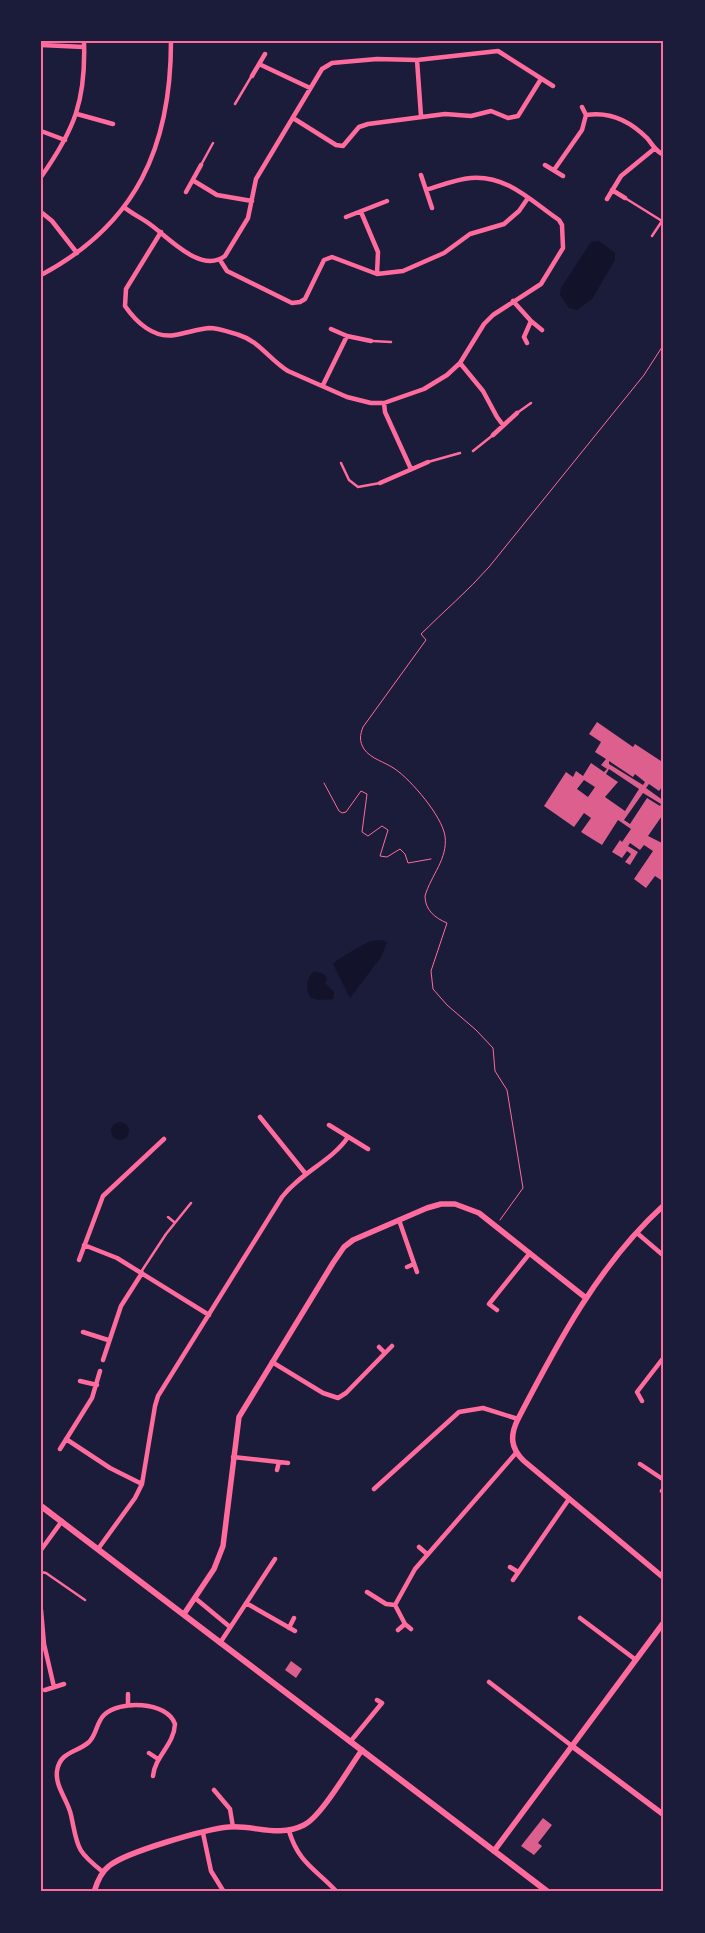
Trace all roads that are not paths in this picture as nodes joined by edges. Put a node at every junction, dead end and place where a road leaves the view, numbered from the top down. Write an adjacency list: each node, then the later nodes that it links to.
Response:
1 (171, 41): 38 (street)
2 (84, 44): 3 (street); 13 (street)
3 (41, 45)
4 (265, 54): 6 (street)
5 (417, 60): 8 (street); 10 (street); 15 (street)
6 (259, 64): 7 (street); 10 (street)
7 (252, 76): 11 (lane)
8 (541, 79): 9 (street); 15 (street)
9 (553, 86)
10 (310, 88): 16 (street)
11 (235, 104)
12 (582, 107): 14 (street)
13 (77, 114): 17 (street); 19 (street)
14 (586, 114): 21 (street); 25 (street)
15 (421, 116): 16 (street)
16 (293, 118): 37 (street)
17 (113, 124)
18 (41, 131): 19 (street)
19 (65, 140): 28 (street)
20 (212, 143): 23 (lane)
21 (654, 149): 22 (street); 31 (street)
22 (664, 155)
23 (201, 165): 29 (street)
24 (545, 165): 25 (street)
25 (554, 170): 27 (street)
26 (421, 175): 30 (street)
27 (562, 176)
28 (41, 177)
29 (194, 181): 32 (street); 37 (street)
30 (426, 190): 33 (street); 39 (street)
31 (612, 190): 34 (street); 35 (street)
32 (186, 192)
33 (528, 198): 48 (street); 50 (street)
34 (625, 198): 43 (lane)
35 (607, 199)
36 (387, 200): 41 (street)
37 (252, 201): 47 (street)
38 (124, 207): 44 (street); 46 (street)
39 (432, 208)
40 (41, 212): 46 (street)
41 (361, 212): 42 (street); 48 (street)
42 (346, 217)
43 (663, 219): 45 (lane)
44 (161, 232): 47 (street); 59 (street)
45 (652, 236)
46 (77, 252): 49 (street)
47 (220, 260): 48 (street)
48 (377, 274)
49 (41, 275)
50 (513, 301): 51 (street); 58 (street)
51 (531, 322): 53 (street); 57 (street)
52 (330, 329): 54 (street)
53 (542, 330)
54 (347, 336): 55 (street); 59 (street)
55 (370, 341): 56 (lane)
56 (391, 342)
57 (527, 343)
58 (460, 363): 61 (street); 63 (street)
59 (323, 385): 61 (street)
60 (531, 402): 62 (lane)
61 (384, 403): 69 (street)
62 (517, 413): 63 (street)
63 (503, 425): 64 (street)
64 (493, 435): 65 (lane)
65 (473, 451)
66 (460, 453): 67 (lane)
67 (428, 462): 69 (street)
68 (341, 463): 70 (lane)
69 (411, 469): 70 (street)
70 (380, 483)
71 (260, 1117): 76 (street)
72 (329, 1125): 73 (street)
73 (348, 1137): 75 (street); 76 (street)
74 (164, 1139): 83 (street)
75 (368, 1149)
76 (305, 1174): 93 (street)
77 (191, 1202): 81 (lane)
78 (664, 1205): 82 (street)
79 (168, 1217): 81 (lane)
80 (399, 1220): 84 (street); 87 (street); 101 (street)
81 (174, 1222): 89 (lane)
82 (637, 1233): 85 (street); 91 (street)
83 (84, 1245): 86 (street); 89 (street)
84 (530, 1254): 91 (street); 92 (street)
85 (664, 1256)
86 (79, 1260)
87 (414, 1264): 88 (street); 90 (street)
88 (407, 1267)
89 (141, 1272): 93 (street); 95 (street)
90 (417, 1272)
91 (586, 1298): 106 (street)
92 (497, 1310)
93 (209, 1315): 116 (street)
94 (82, 1332): 95 (street)
95 (108, 1340): 100 (street)
96 (392, 1346): 98 (street)
97 (379, 1348): 98 (street)
98 (385, 1353): 101 (street)
99 (664, 1357): 105 (street)
100 (103, 1360)
101 (272, 1362): 110 (street)
102 (100, 1371): 104 (street)
103 (80, 1381): 104 (street)
104 (97, 1385): 107 (street)
105 (642, 1401)
106 (518, 1418): 109 (street); 117 (street)
107 (66, 1439): 108 (street); 116 (street)
108 (60, 1449)
109 (516, 1453): 118 (street); 124 (street)
110 (233, 1457): 111 (street); 132 (street)
111 (278, 1462): 112 (street); 114 (street)
112 (288, 1463)
113 (640, 1464): 115 (street)
114 (277, 1470)
115 (664, 1480)
116 (142, 1484): 122 (street)
117 (374, 1489)
118 (569, 1499): 128 (street); 129 (street)
119 (41, 1506): 120 (main road)
120 (62, 1521): 122 (main road); 123 (street)
121 (419, 1547): 124 (street)
122 (98, 1548): 137 (main road)
123 (41, 1550)
124 (427, 1554): 135 (street)
125 (275, 1559): 134 (street)
126 (510, 1567): 128 (street)
127 (41, 1572): 133 (lane)
128 (518, 1572): 130 (street)
129 (664, 1578)
130 (513, 1580)
131 (367, 1592): 135 (street)
132 (195, 1598): 137 (street); 142 (street)
133 (85, 1600)
134 (246, 1604): 142 (street); 143 (street)
135 (395, 1605): 141 (street)
136 (41, 1610): 151 (street)
137 (184, 1614): 147 (main road)
138 (294, 1618): 143 (street)
139 (580, 1618): 148 (street)
140 (664, 1622): 148 (street)
141 (405, 1624): 144 (street); 145 (street)
142 (230, 1627): 147 (street)
143 (289, 1628): 146 (street)
144 (411, 1629)
145 (398, 1630)
146 (295, 1631)
147 (220, 1642): 156 (main road)
148 (636, 1660): 157 (street)
149 (489, 1682): 157 (street)
150 (64, 1684): 151 (street)
151 (54, 1687): 152 (street)
152 (44, 1690)
153 (128, 1694): 155 (street)
154 (377, 1700): 156 (street)
155 (128, 1705): 160 (street); 168 (street)
156 (350, 1742): 158 (main road)
157 (572, 1746): 163 (street); 167 (street)
158 (362, 1750): 165 (street); 167 (main road)
159 (149, 1753): 160 (street)
160 (158, 1759): 161 (street)
161 (154, 1776)
162 (214, 1790): 164 (street)
163 (664, 1815)
164 (233, 1827): 165 (street); 166 (street)
165 (289, 1831): 171 (street)
166 (203, 1833): 168 (street); 170 (street)
167 (494, 1851): 172 (main road)
168 (103, 1872): 169 (street)
169 (94, 1892)
170 (224, 1892)
171 (337, 1892)
172 (548, 1892)

